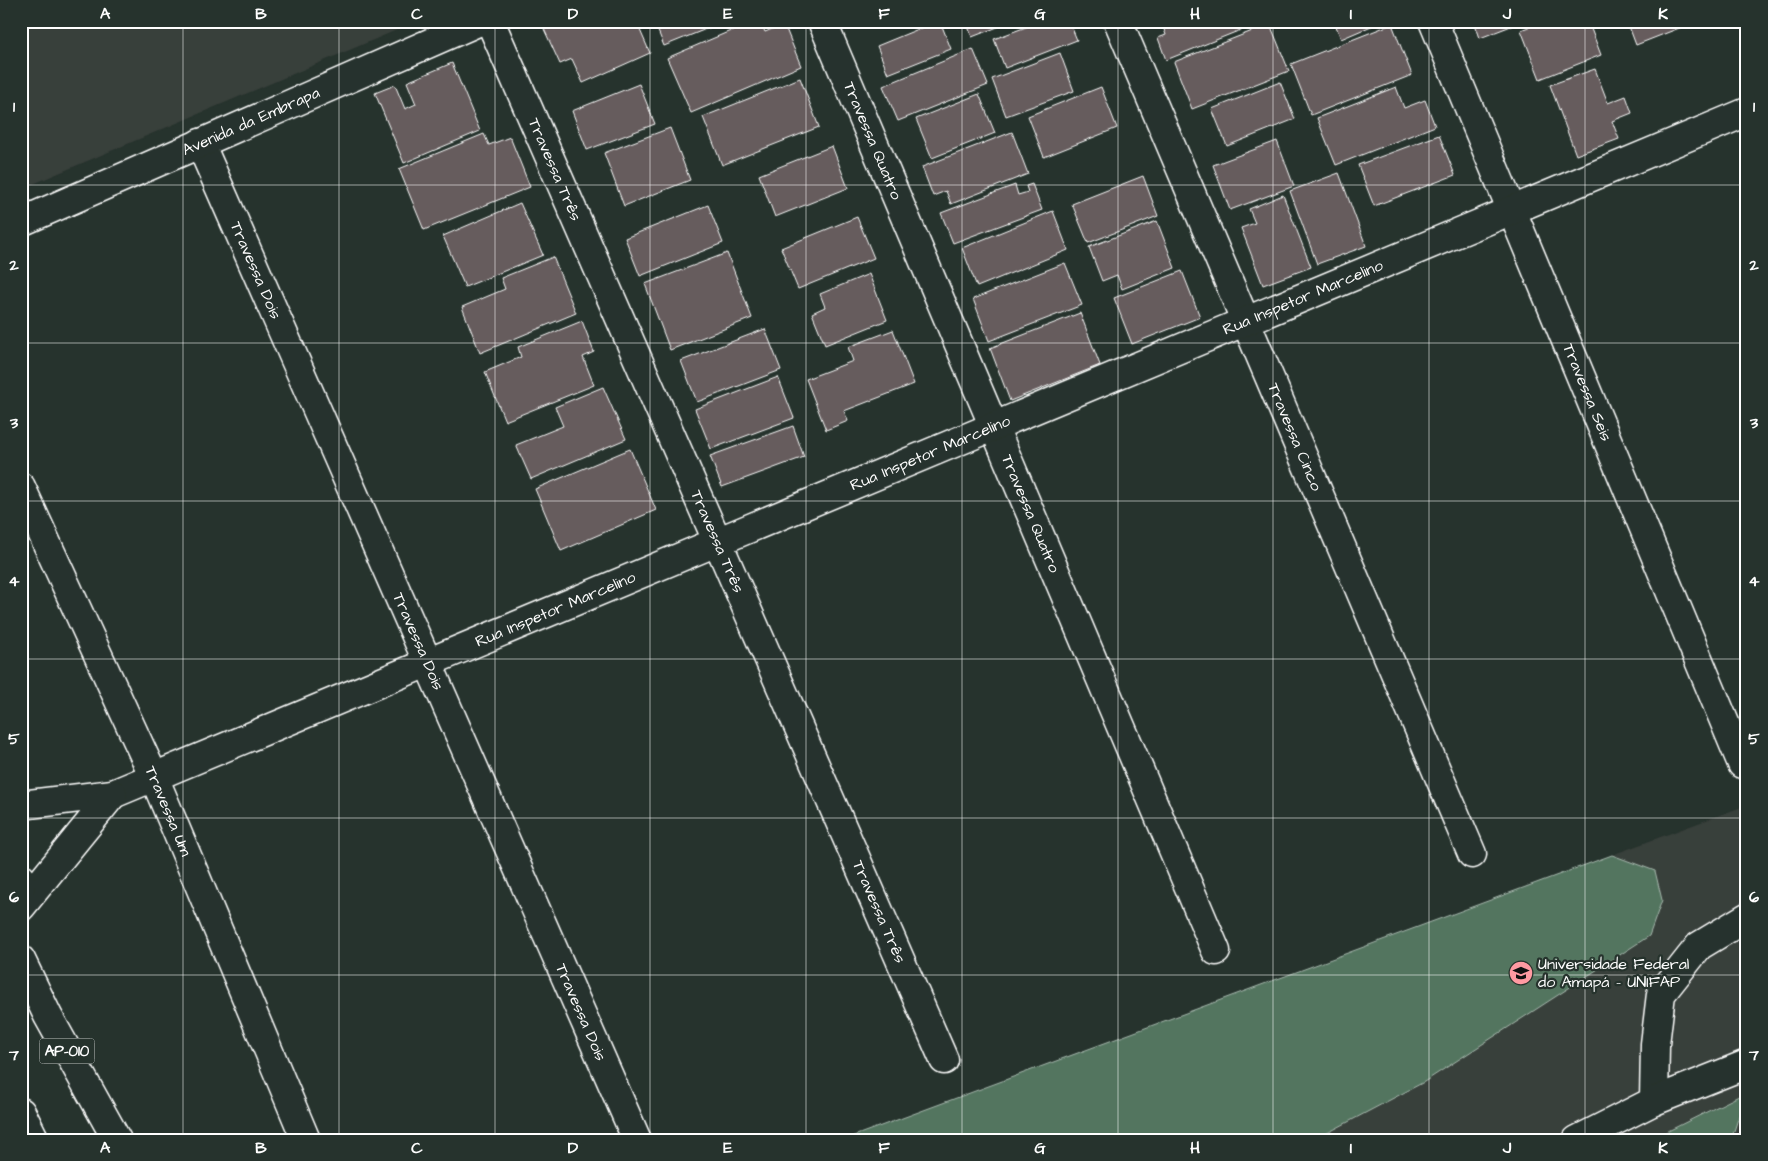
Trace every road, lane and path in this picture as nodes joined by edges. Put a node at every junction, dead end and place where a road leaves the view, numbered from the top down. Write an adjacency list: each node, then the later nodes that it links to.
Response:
1 (480, 21): 7 (street, Avenida da Embrapa)
2 (490, 21): 13 (street, Travessa Três)
3 (822, 21): 11 (street, Travessa Quatro)
4 (1118, 21): 10 (street, Travessa Cinco)
5 (1433, 21): 8 (street, Travessa Seis)
6 (1747, 112): 8 (street, Rua Inspetor Marcelino)
7 (200, 143): 9 (street, Avenida da Embrapa); 14 (street, Travessa Dois)
8 (1512, 210): 10 (street, Rua Inspetor Marcelino); 15 (street, Travessa Seis)
9 (21, 222)
10 (1246, 321): 11 (street, Rua Inspetor Marcelino); 19 (street, Travessa Cinco)
11 (994, 426): 13 (street, Rua Inspetor Marcelino); 24 (street, Travessa Quatro)
12 (21, 487): 16 (street, Travessa Um)
13 (717, 542): 14 (street, Rua Inspetor Marcelino); 28 (street, Travessa Três)
14 (428, 663): 16 (street, Rua Inspetor Marcelino); 34 (street, Travessa Dois)
15 (1742, 764)
16 (154, 777): 17 (street, Rua Inspetor Marcelino); 33 (street, Travessa Um)
17 (113, 794): 18 (street, Rua Inspetor Marcelino); 22 (street, Rua Inspetor Marcelino)
18 (21, 805)
19 (1472, 854)
20 (21, 878): 21 (street)
21 (21, 886)
22 (21, 907)
23 (1747, 918): 29 (street)
24 (1216, 951)
25 (21, 960): 32 (street, AP-010)
26 (1747, 1003): 27 (path)
27 (1745, 1052): 29 (street)
28 (944, 1060)
29 (1654, 1101): 35 (street)
30 (21, 1112): 31 (street)
31 (35, 1140)
32 (117, 1140)
33 (306, 1140)
34 (637, 1140)
35 (1577, 1140)

